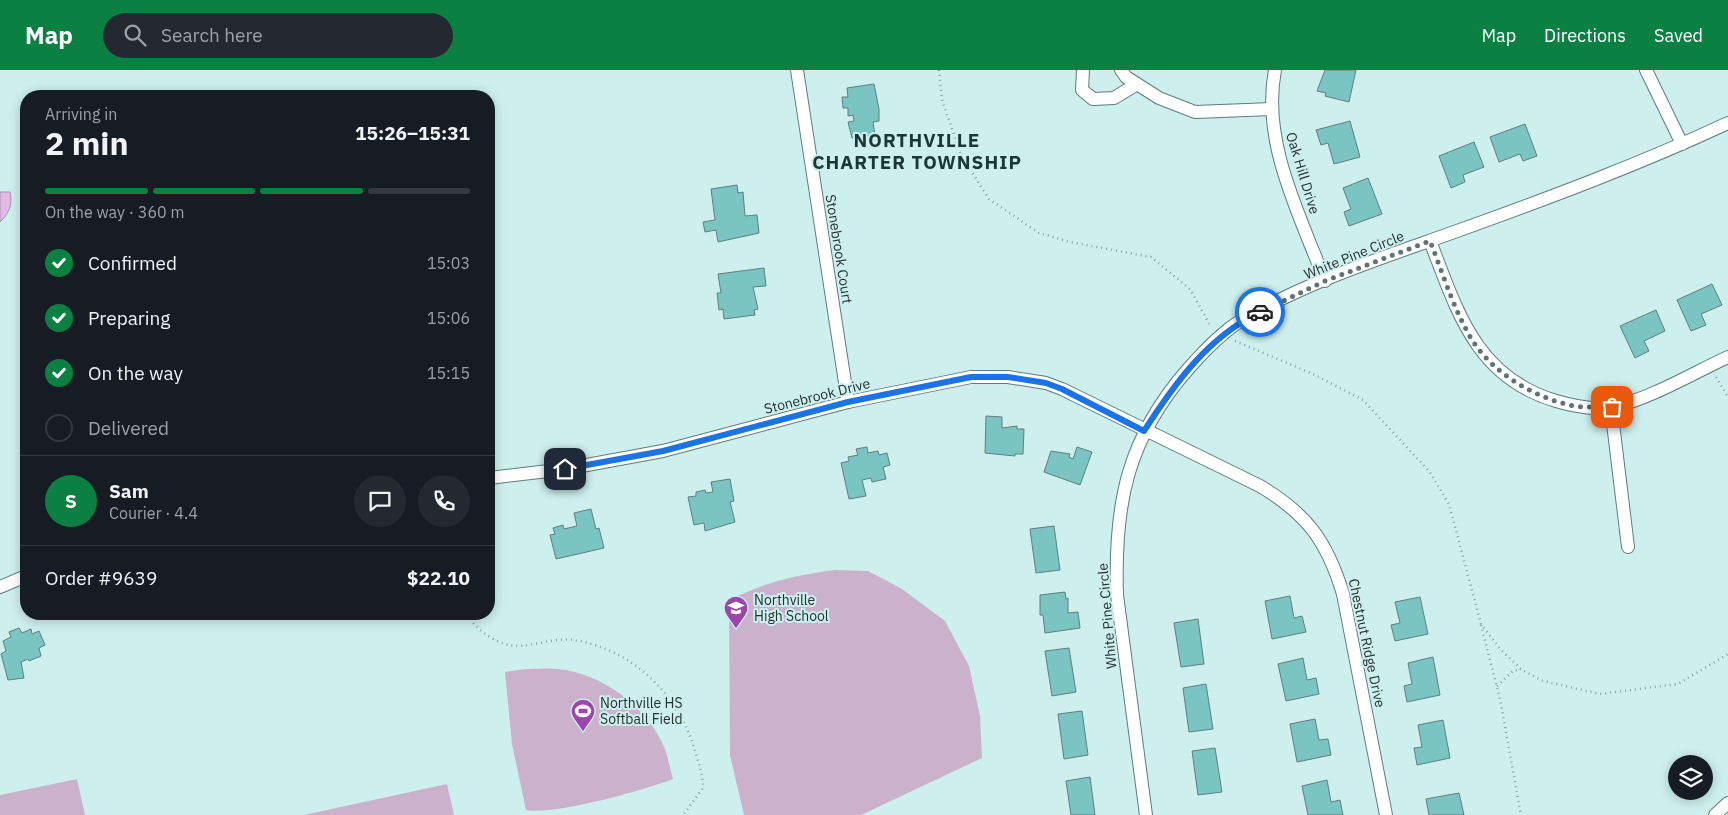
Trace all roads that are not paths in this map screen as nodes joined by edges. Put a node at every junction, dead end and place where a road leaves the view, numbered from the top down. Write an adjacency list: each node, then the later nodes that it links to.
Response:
1 (797, 70): 13 (street, Stonebrook Court)
2 (1083, 70): 6 (street)
3 (1122, 70): 6 (street)
4 (1275, 70): 7 (street, Oak Hill Drive)
5 (1646, 70): 9 (street)
6 (1138, 84): 7 (street)
7 (1272, 109): 11 (street, Oak Hill Drive)
8 (1728, 122): 9 (street, White Pine Circle)
9 (1682, 144): 10 (street, White Pine Circle)
10 (1430, 241): 11 (street, White Pine Circle); 14 (street)
11 (1325, 281): 15 (street, White Pine Circle)
12 (1728, 357): 14 (street)
13 (848, 402): 15 (street, Stonebrook Drive); 16 (street, Stonebrook Drive)
14 (1612, 407): 17 (street)
15 (1144, 431): 21 (street, White Pine Circle); 22 (street, Chestnut Ridge Drive)
16 (495, 477)
17 (1628, 547)
18 (20, 579): 19 (street)
19 (0, 587)
20 (1728, 803): 23 (street)
21 (1146, 815)
22 (1386, 815)
23 (1716, 815)

